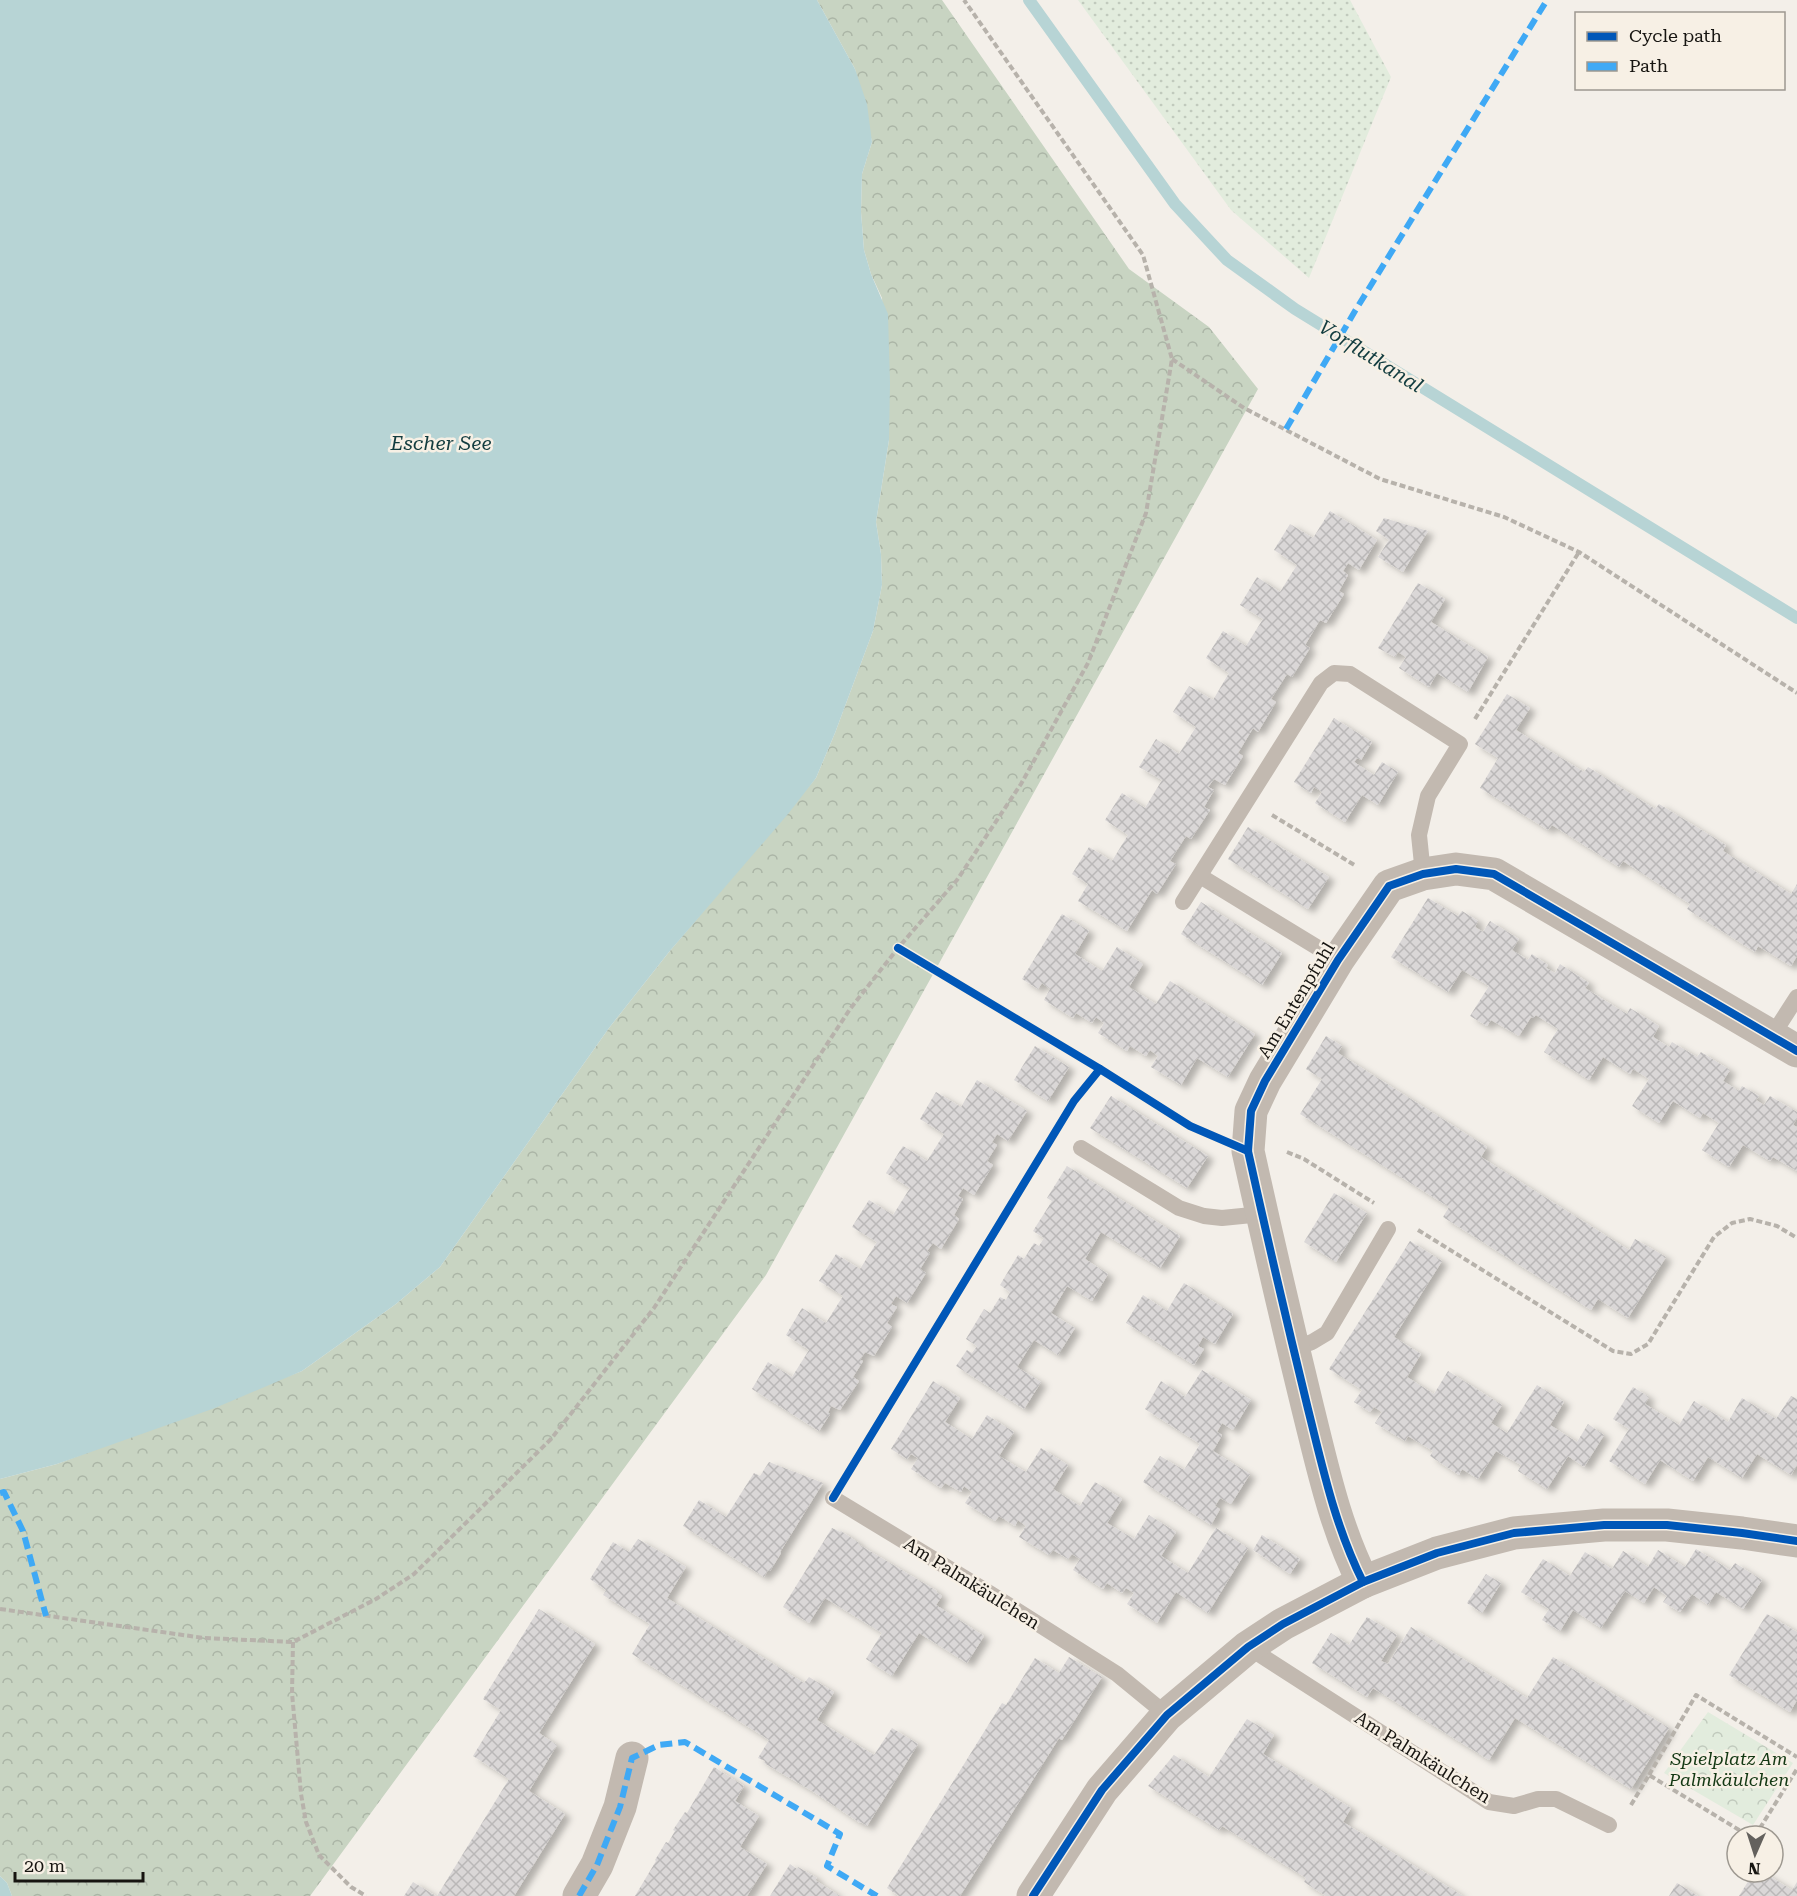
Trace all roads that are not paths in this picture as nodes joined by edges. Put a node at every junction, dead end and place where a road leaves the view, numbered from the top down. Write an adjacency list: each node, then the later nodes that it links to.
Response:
1 (1423, 873): 2 (lane); 4 (street, Am Entenpfuhl); 6 (street)
2 (1200, 876): 3 (lane); 4 (lane)
3 (1183, 902)
4 (1338, 960): 8 (street, Am Entenpfuhl)
5 (1797, 997): 6 (lane)
6 (1785, 1044)
7 (1081, 1148): 8 (lane)
8 (1262, 1214): 10 (street, Am Entenpfuhl)
9 (1388, 1230): 10 (lane)
10 (1293, 1349): 13 (street, Am Entenpfuhl)
11 (833, 1498): 15 (lane, Am Palmkäulchen)
12 (1797, 1541): 13 (street)
13 (1363, 1582): 14 (street)
14 (1248, 1647): 15 (street); 17 (lane, Am Palmkäulchen)
15 (1167, 1714): 19 (street)
16 (632, 1758): 18 (street)
17 (1609, 1825)
18 (579, 1896)
19 (1033, 1896)

